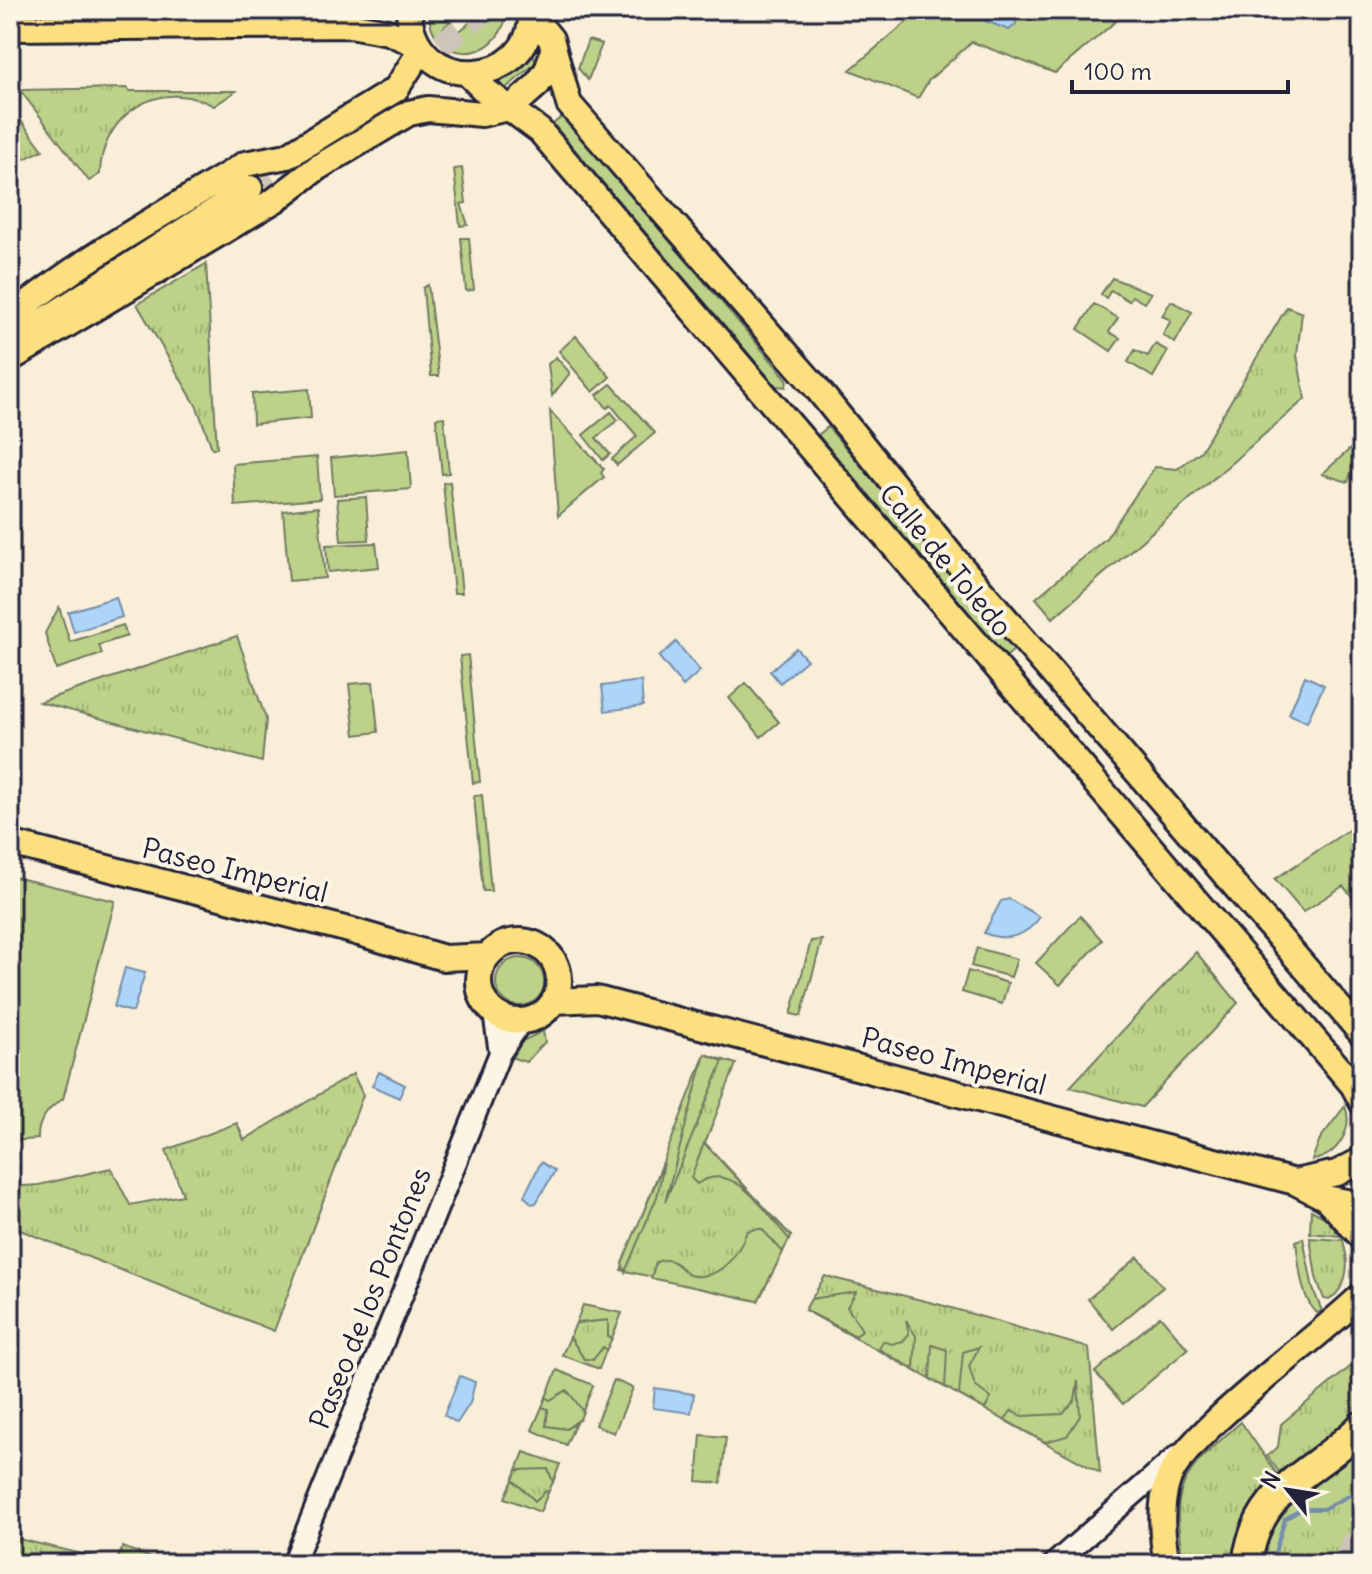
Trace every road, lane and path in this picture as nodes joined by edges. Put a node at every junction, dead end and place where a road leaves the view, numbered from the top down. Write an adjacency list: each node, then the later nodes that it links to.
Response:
1 (409, 10): 4 (main road)
2 (534, 12): 5 (main road, Calle de Toledo); 6 (main road)
3 (10, 28): 4 (main road, Calle de Toledo)
4 (420, 48): 6 (main road, Calle de Toledo); 8 (main road)
5 (553, 49): 7 (main road); 21 (main road, Calle de Toledo)
6 (467, 73): 7 (main road, Calle de Toledo)
7 (512, 107): 11 (main road); 23 (main road, Calle de Toledo)
8 (10, 317)
9 (10, 325): 10 (main road)
10 (10, 343)
11 (10, 359)
12 (10, 843): 14 (main road, Paseo Imperial)
13 (488, 956): 14 (main road, Paseo Imperial); 15 (main road); 16 (main road)
14 (444, 958): 16 (main road, Paseo Imperial)
15 (558, 973): 17 (main road, Paseo Imperial); 18 (main road)
16 (479, 985): 19 (main road)
17 (597, 999): 18 (main road, Paseo Imperial); 25 (main road, Paseo Imperial)
18 (554, 1001): 20 (main road)
19 (494, 1013): 20 (main road); 22 (street)
20 (521, 1022): 22 (street, Paseo de los Pontones)
21 (1362, 1034)
22 (500, 1053): 34 (street, Paseo de los Pontones)
23 (1362, 1102)
24 (1362, 1160): 25 (main road, Paseo Imperial)
25 (1295, 1182): 26 (main road, Paseo Imperial)
26 (1326, 1198): 27 (main road, Paseo Imperial); 28 (main road, Paseo Imperial)
27 (1362, 1205)
28 (1362, 1237)
29 (1362, 1274): 31 (main road)
30 (1362, 1295): 31 (main road)
31 (1344, 1313): 33 (main road)
32 (1362, 1426): 37 (highway)
33 (1200, 1437): 35 (street); 36 (main road)
34 (293, 1564)
35 (1054, 1564)
36 (1167, 1564)
37 (1247, 1564)

